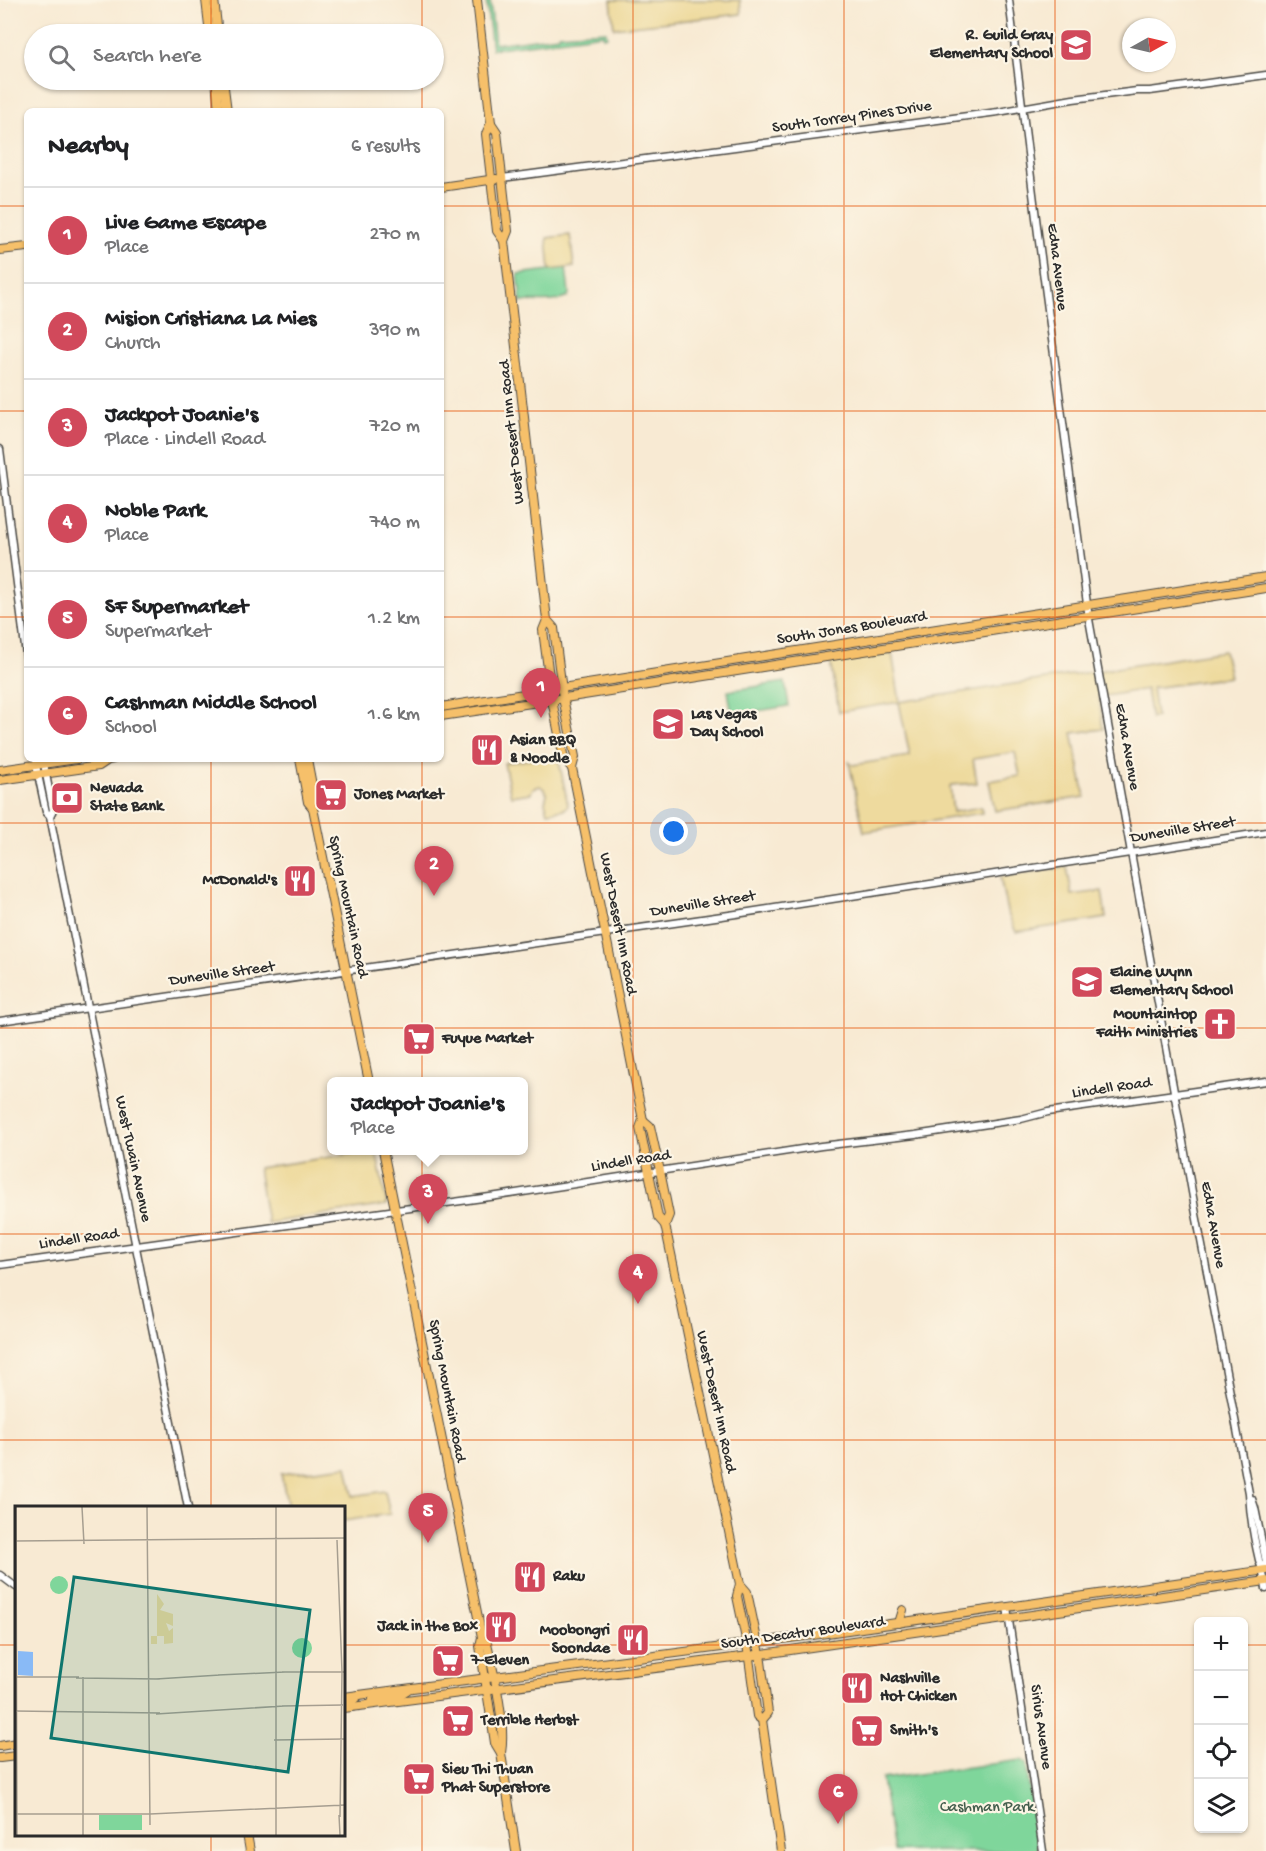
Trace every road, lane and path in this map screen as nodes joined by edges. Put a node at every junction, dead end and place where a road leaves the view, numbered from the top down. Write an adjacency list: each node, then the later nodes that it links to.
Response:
1 (206, 0): 5 (main road)
2 (214, 0): 6 (main road)
3 (477, 0): 13 (main road, West Desert Inn Road)
4 (1009, 0): 12 (street, Edna Avenue)
5 (209, 24)
6 (217, 24)
7 (1266, 75): 12 (street, South Torrey Pines Drive)
8 (217, 90): 10 (main road)
9 (224, 90): 11 (main road)
10 (219, 108)
11 (227, 108)
12 (1022, 108): 14 (street, South Torrey Pines Drive); 23 (street, Edna Avenue)
13 (491, 123): 14 (main road, West Desert Inn Road); 15 (main road, West Desert Inn Road)
14 (502, 178): 15 (main road, South Torrey Pines Drive); 17 (main road, West Desert Inn Road)
15 (491, 180): 16 (main road, South Torrey Pines Drive); 17 (main road, West Desert Inn Road)
16 (444, 187)
17 (504, 241): 25 (main road, West Desert Inn Road)
18 (24, 247): 19 (main road)
19 (0, 250)
20 (0, 449): 26 (street)
21 (1266, 577): 23 (main road, South Jones Boulevard)
22 (1266, 588): 24 (main road, South Jones Boulevard)
23 (1088, 606): 24 (street, Edna Avenue); 27 (main road, South Jones Boulevard)
24 (1089, 615): 29 (main road, South Jones Boulevard); 43 (street, Edna Avenue)
25 (548, 621): 27 (main road, West Desert Inn Road); 28 (main road, West Desert Inn Road)
26 (24, 639)
27 (562, 689): 28 (main road, South Jones Boulevard); 29 (main road, West Desert Inn Road)
28 (550, 690): 30 (main road, West Desert Inn Road); 31 (main road, South Jones Boulevard)
29 (563, 698): 30 (main road, South Jones Boulevard); 37 (main road, West Desert Inn Road)
30 (552, 700): 32 (main road, South Jones Boulevard); 37 (main road, West Desert Inn Road)
31 (444, 707)
32 (444, 716)
33 (40, 762): 38 (main road); 39 (street, West Twain Avenue)
34 (104, 762): 39 (main road)
35 (301, 762): 41 (main road, Spring Mountain Road)
36 (308, 762): 41 (main road, Spring Mountain Road)
37 (572, 768): 44 (main road, West Desert Inn Road)
38 (0, 770)
39 (42, 774): 40 (main road); 46 (street, West Twain Avenue)
40 (0, 780)
41 (313, 808): 45 (main road, Spring Mountain Road)
42 (1266, 832): 43 (street, Duneville Street)
43 (1131, 852): 44 (street, Duneville Street); 50 (street, Edna Avenue)
44 (606, 933): 45 (street, Duneville Street); 51 (main road, West Desert Inn Road)
45 (346, 971): 46 (street, Duneville Street); 48 (main road, Spring Mountain Road)
46 (88, 1007): 47 (street, Duneville Street); 57 (street, West Twain Avenue)
47 (0, 1021)
48 (368, 1077)
49 (1266, 1081): 50 (street, Lindell Road)
50 (1176, 1094): 53 (street, Lindell Road); 61 (street, Edna Avenue)
51 (643, 1120): 53 (main road, West Desert Inn Road); 54 (main road, West Desert Inn Road)
52 (384, 1155): 55 (main road, Spring Mountain Road)
53 (660, 1171): 54 (street, Lindell Road); 56 (main road, West Desert Inn Road)
54 (649, 1173): 55 (street, Lindell Road); 56 (main road, West Desert Inn Road)
55 (395, 1209): 57 (street, Lindell Road); 78 (main road, Spring Mountain Road)
56 (665, 1225): 62 (main road, West Desert Inn Road)
57 (136, 1246): 58 (street, Lindell Road); 59 (street, West Twain Avenue)
58 (0, 1265)
59 (188, 1506)
60 (0, 1575): 64 (street)
61 (1265, 1578): 63 (main road, South Decatur Boulevard); 65 (main road, South Decatur Boulevard)
62 (740, 1584): 73 (main road, West Desert Inn Road); 74 (main road, West Desert Inn Road)
63 (1159, 1585): 65 (main road); 66 (main road, South Decatur Boulevard)
64 (15, 1586)
65 (1130, 1600): 68 (main road, South Decatur Boulevard)
66 (1007, 1607): 68 (street, Sirius Avenue); 69 (main road, South Decatur Boulevard)
67 (903, 1610): 70 (main road)
68 (1009, 1618): 72 (main road, South Decatur Boulevard); 95 (street, Sirius Avenue)
69 (911, 1621): 70 (main road, South Decatur Boulevard); 72 (main road)
70 (899, 1623): 71 (main road, South Decatur Boulevard)
71 (869, 1627): 73 (main road, South Decatur Boulevard); 75 (main road)
72 (884, 1636): 75 (main road, South Decatur Boulevard)
73 (758, 1643): 74 (main road, South Decatur Boulevard); 76 (main road, West Desert Inn Road)
74 (747, 1644): 77 (main road, West Desert Inn Road); 78 (main road, South Decatur Boulevard)
75 (832, 1644): 76 (main road, South Decatur Boulevard)
76 (760, 1654): 77 (main road, South Decatur Boulevard); 86 (main road, West Desert Inn Road)
77 (749, 1656): 80 (main road, South Decatur Boulevard); 86 (main road, West Desert Inn Road)
78 (490, 1677): 79 (main road, South Decatur Boulevard); 80 (main road, Spring Mountain Road)
79 (411, 1688): 81 (main road, South Decatur Boulevard); 84 (main road)
80 (492, 1689): 84 (main road, South Decatur Boulevard); 93 (main road, Spring Mountain Road)
81 (360, 1694): 82 (main road, South Decatur Boulevard); 83 (main road)
82 (345, 1696)
83 (345, 1702)
84 (372, 1704): 85 (main road, South Decatur Boulevard)
85 (345, 1708)
86 (762, 1720): 94 (main road, West Desert Inn Road)
87 (15, 1743): 88 (main road)
88 (0, 1746)
89 (15, 1756): 90 (main road)
90 (0, 1758)
91 (248, 1836): 92 (main road)
92 (250, 1851)
93 (516, 1851)
94 (781, 1851)
95 (1044, 1851)

